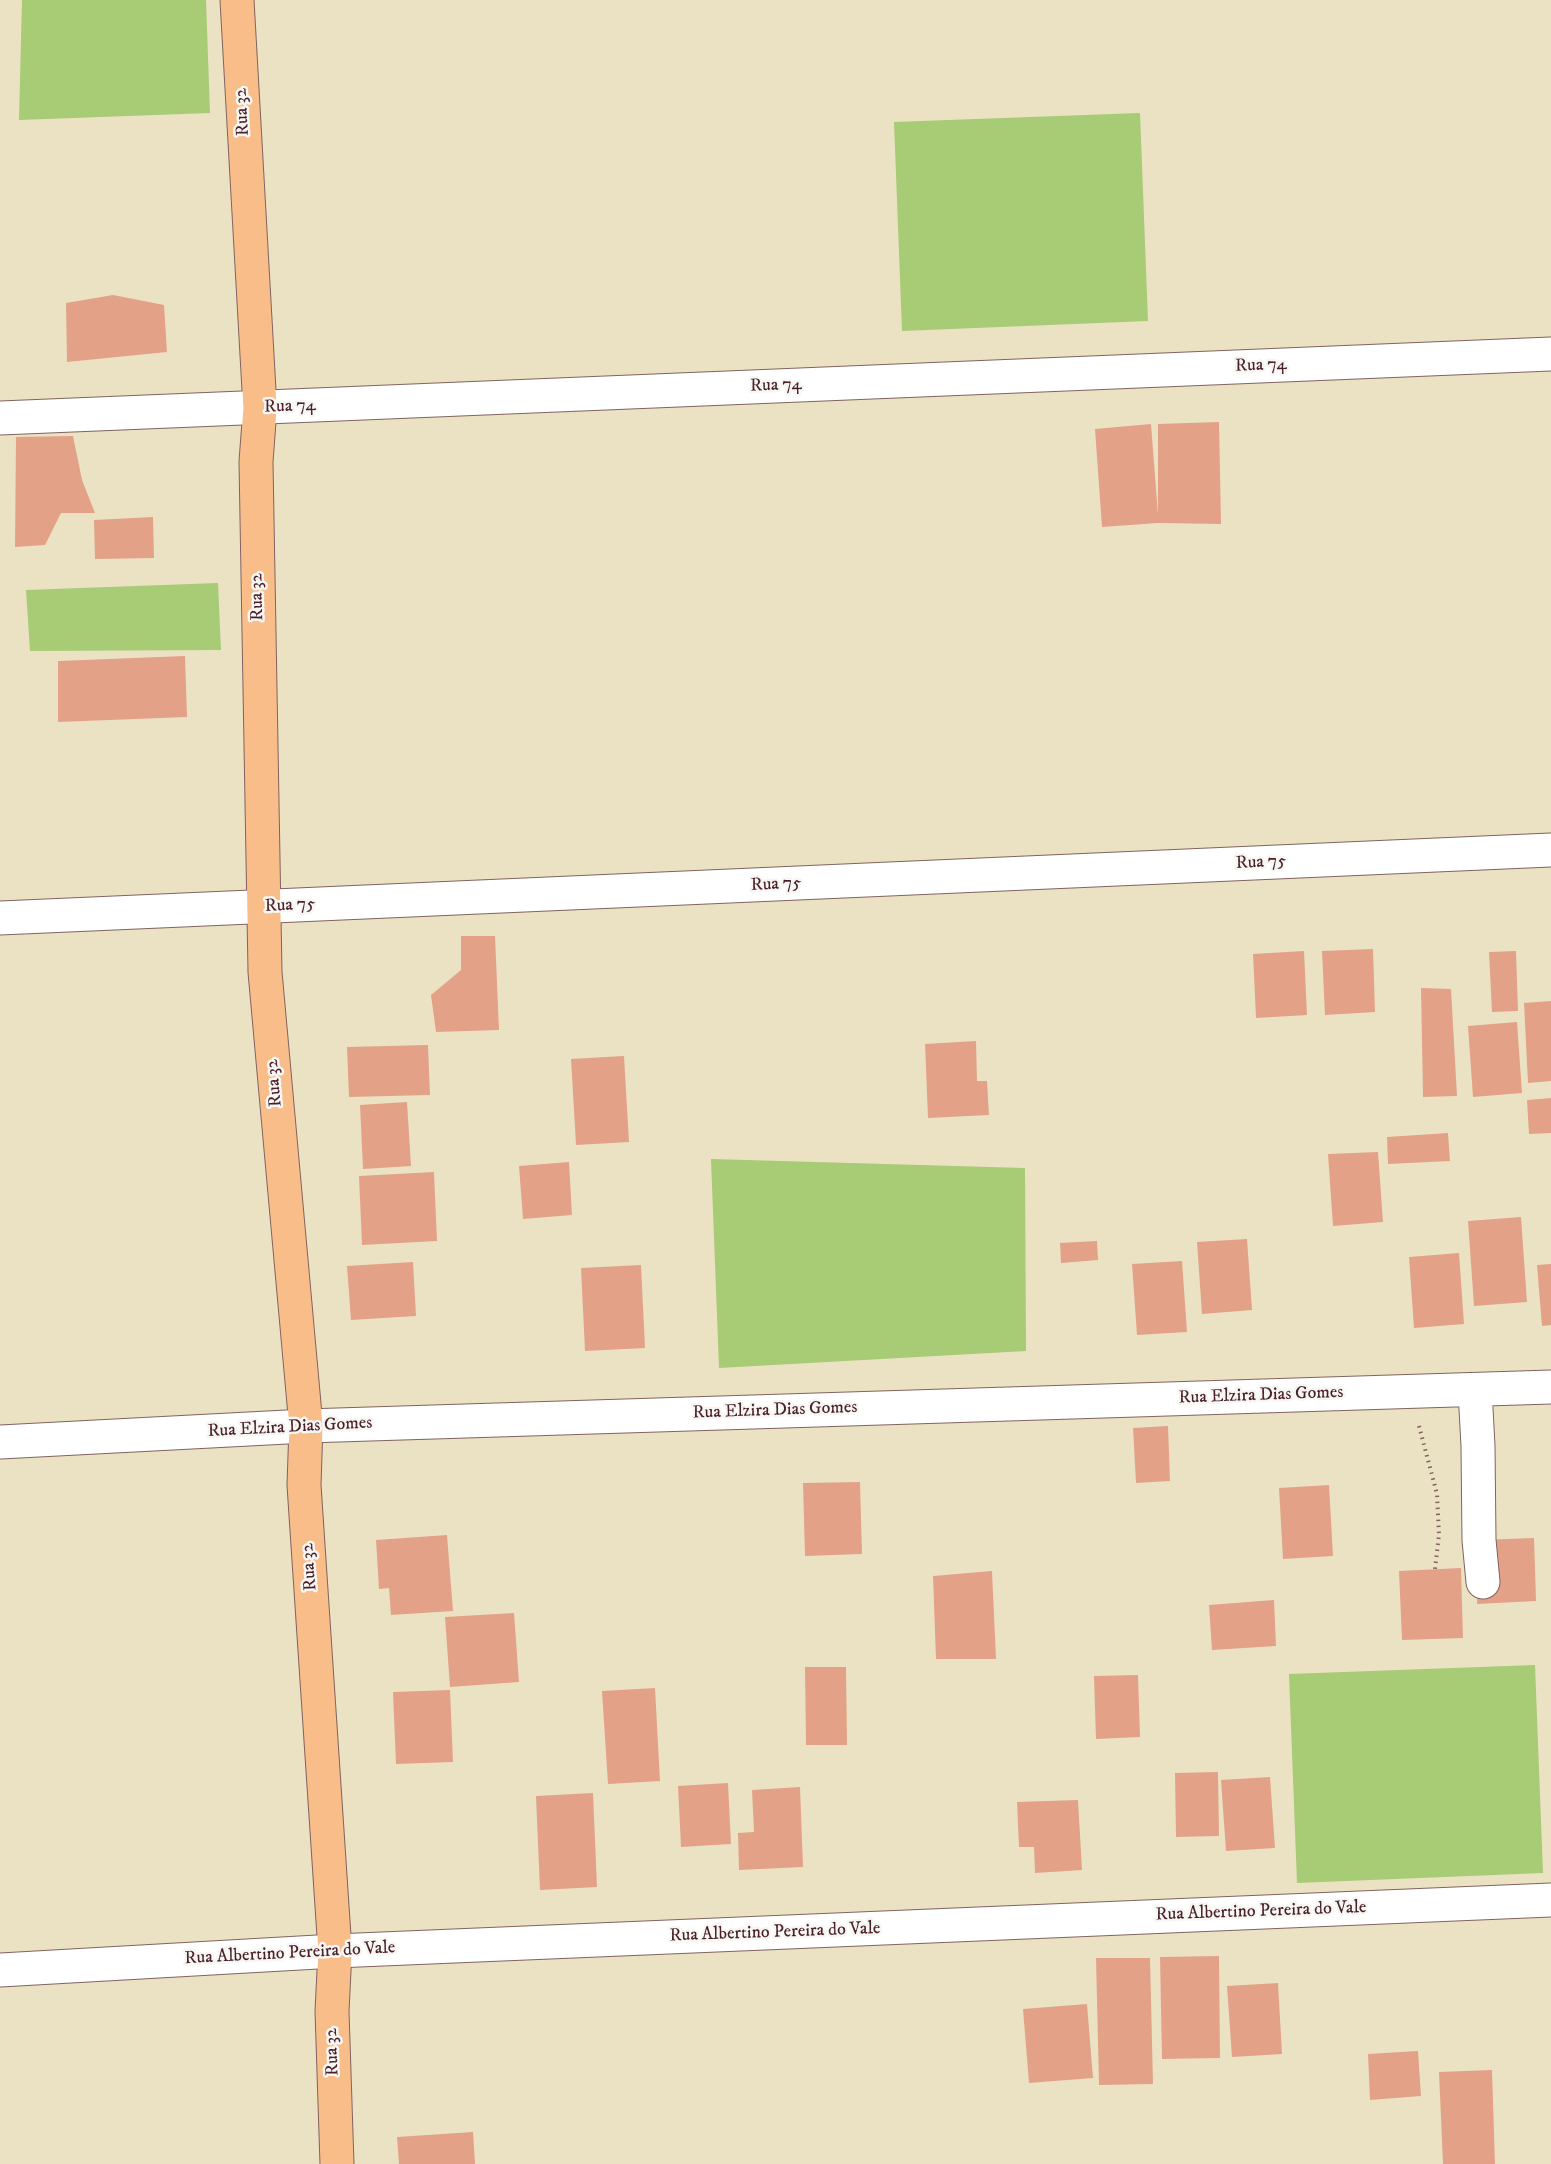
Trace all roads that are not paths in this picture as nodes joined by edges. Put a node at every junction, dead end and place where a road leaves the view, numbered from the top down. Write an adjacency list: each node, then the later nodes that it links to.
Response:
1 (237, 0): 3 (main road, Rua 32)
2 (1551, 354): 3 (street, Rua 74)
3 (260, 408): 4 (street, Rua 74); 6 (main road, Rua 32)
4 (0, 418)
5 (1551, 850): 6 (street, Rua 75)
6 (265, 907): 7 (street, Rua 75); 10 (main road, Rua 32)
7 (0, 918)
8 (1551, 1387): 9 (street, Rua Elzira Dias Gomes)
9 (1475, 1390): 10 (street, Rua Elzira Dias Gomes); 12 (street)
10 (306, 1426): 11 (street, Rua Elzira Dias Gomes); 14 (main road, Rua 32)
11 (0, 1442)
12 (1483, 1582)
13 (1551, 1900): 14 (street, Rua Albertino Pereira do Vale)
14 (335, 1951): 15 (street, Rua Albertino Pereira do Vale); 16 (main road, Rua 32)
15 (0, 1970)
16 (337, 2164)

